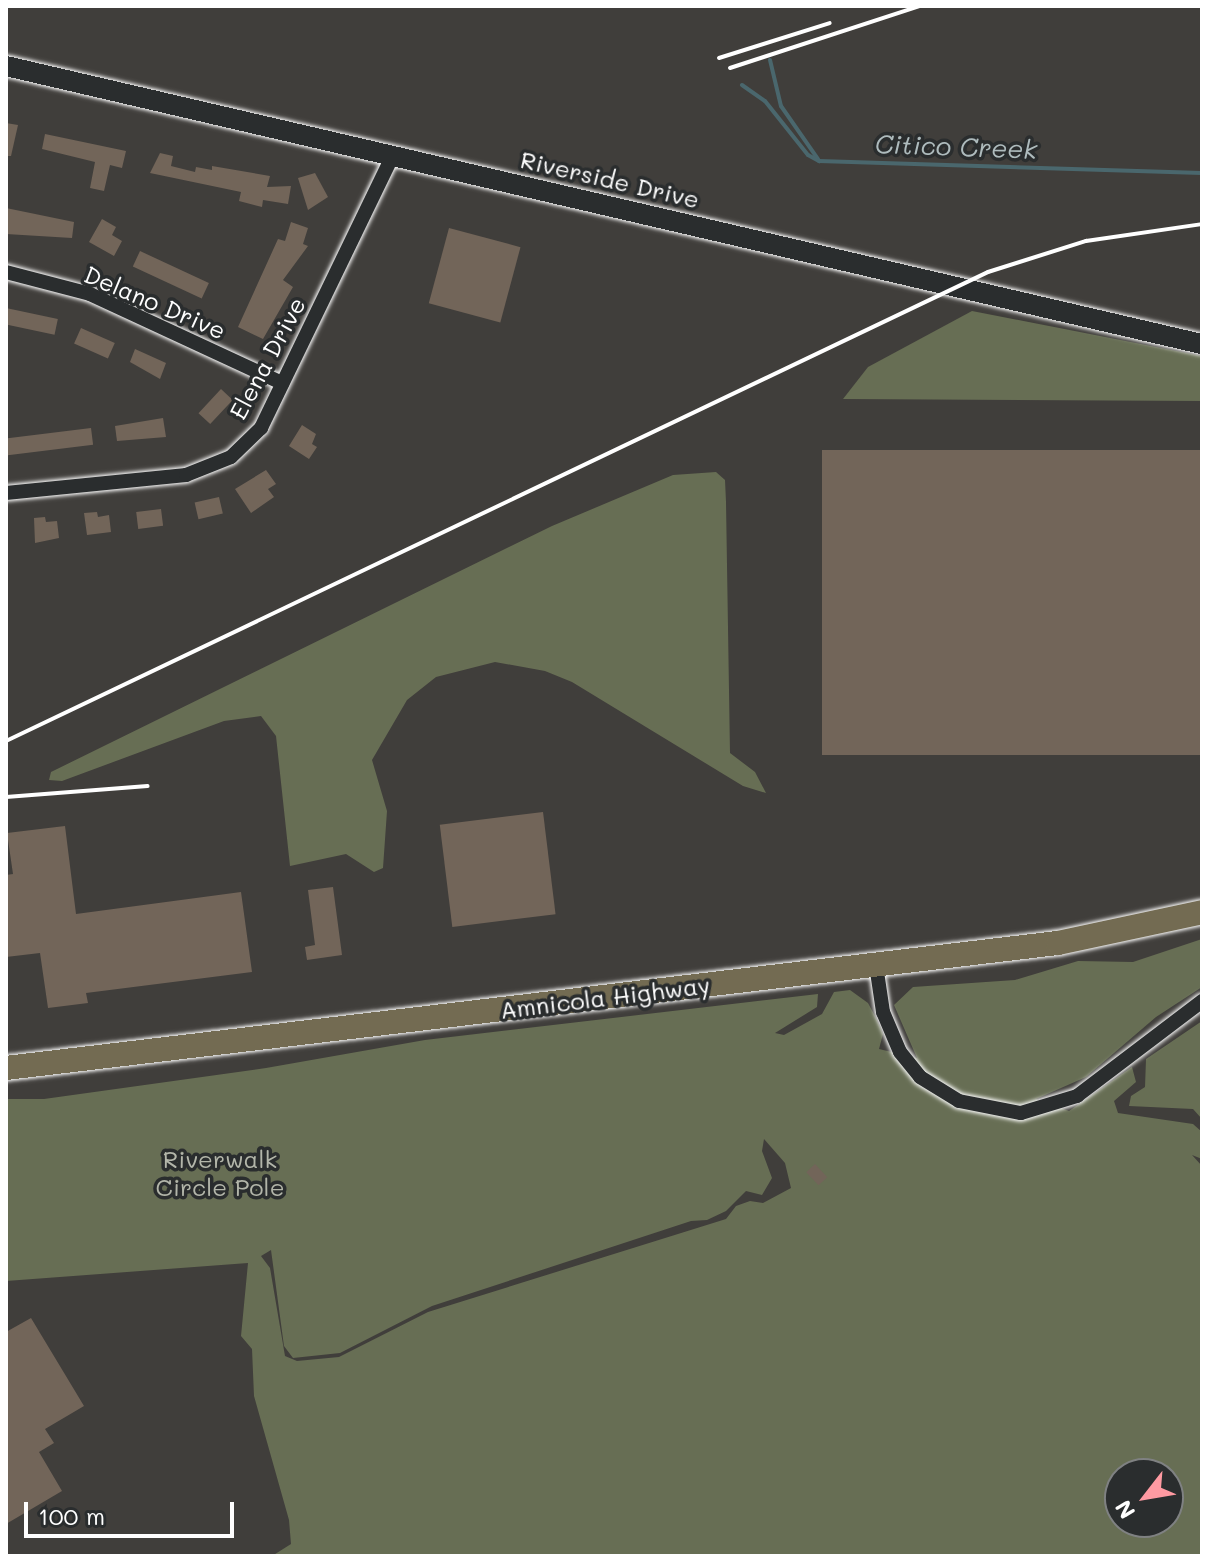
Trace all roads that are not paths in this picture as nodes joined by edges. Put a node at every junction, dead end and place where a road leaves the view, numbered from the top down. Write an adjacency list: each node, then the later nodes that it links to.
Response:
1 (6, 66): 2 (street, Riverside Drive)
2 (393, 155): 4 (street, Riverside Drive); 5 (street, Elena Drive)
3 (6, 272): 5 (street, Delano Drive)
4 (1202, 344)
5 (282, 383): 6 (street, Elena Drive)
6 (6, 493)
7 (1202, 912): 8 (main road, Amnicola Highway)
8 (876, 965): 9 (street); 10 (main road, Amnicola Highway)
9 (1202, 1001)
10 (6, 1068)

